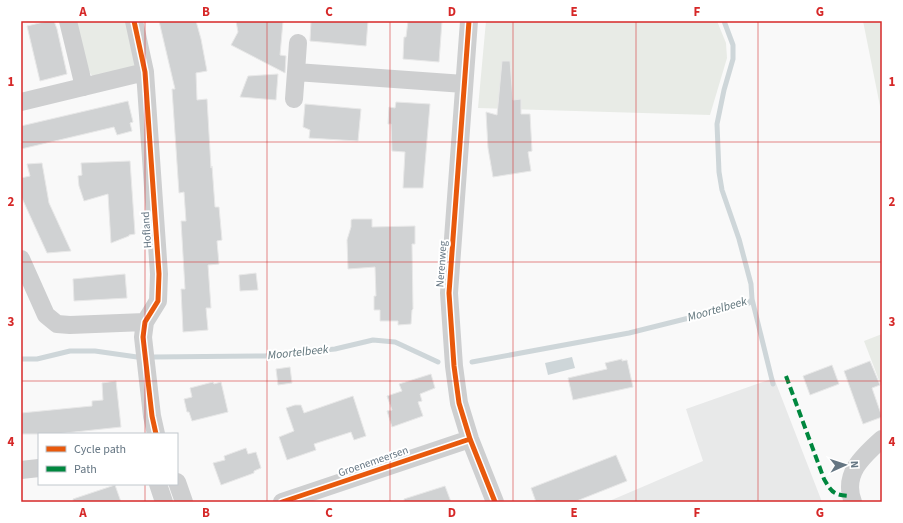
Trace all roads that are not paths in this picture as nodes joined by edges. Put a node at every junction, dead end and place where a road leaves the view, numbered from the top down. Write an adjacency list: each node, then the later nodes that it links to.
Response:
1 (68, 21): 8 (street)
2 (134, 21): 5 (street, Hofland)
3 (469, 21): 7 (street, Nerenweg)
4 (298, 43): 6 (street)
5 (145, 72): 8 (street); 12 (street, Hofland)
6 (296, 72): 7 (street); 9 (street)
7 (464, 84): 14 (street, Nerenweg)
8 (84, 87): 10 (street)
9 (294, 99)
10 (21, 102)
11 (21, 258): 12 (street)
12 (145, 322): 13 (street, Hofland)
13 (156, 433)
14 (470, 439): 22 (street, Groenemeersen); 23 (street, Nerenweg)
15 (882, 439): 24 (street)
16 (38, 468): 17 (street)
17 (21, 470)
18 (158, 485): 20 (street)
19 (178, 485): 21 (street)
20 (164, 502)
21 (184, 502)
22 (282, 502)
23 (496, 502)
24 (853, 502)

